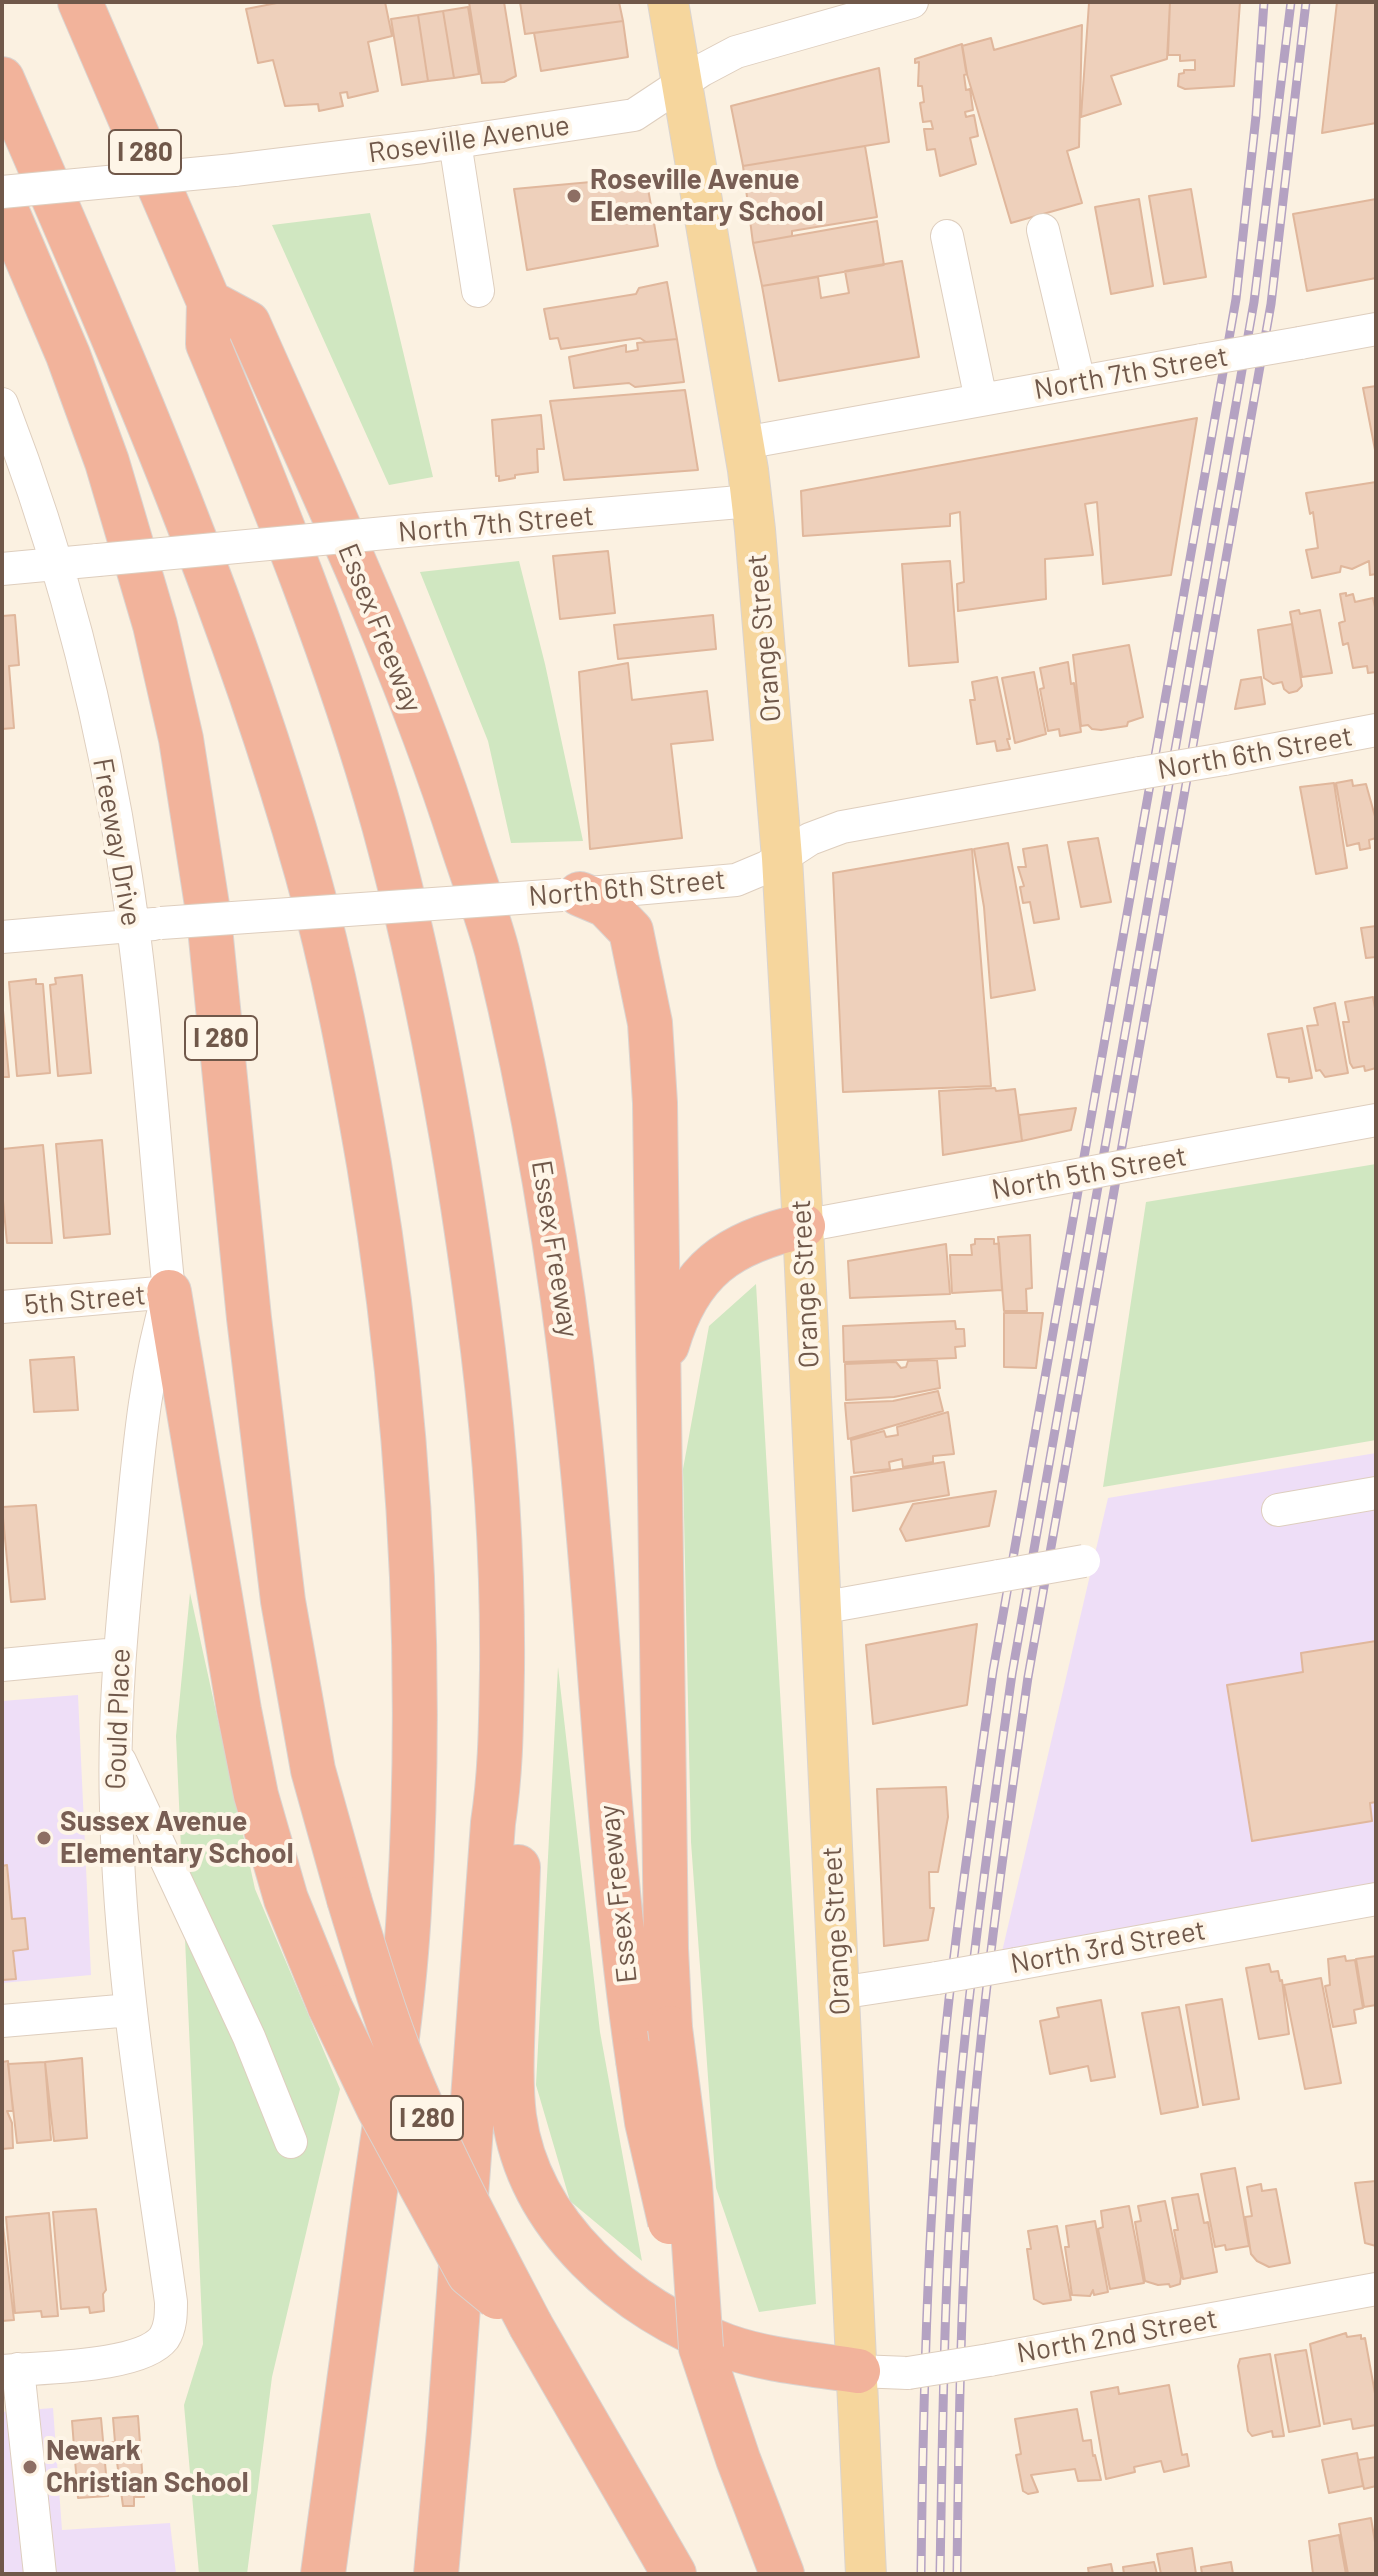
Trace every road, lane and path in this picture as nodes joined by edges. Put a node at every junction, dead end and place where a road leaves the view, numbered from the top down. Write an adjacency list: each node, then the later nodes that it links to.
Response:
1 (80, 2): 12 (highway, I 280)
2 (668, 2): 5 (main road, Orange Street)
3 (912, 2): 5 (street, Roseville Avenue)
4 (2, 79): 50 (highway)
5 (681, 84): 6 (street, Roseville Avenue); 17 (main road, Orange Street)
6 (455, 142): 7 (street, Roseville Avenue, bridge); 11 (street)
7 (2, 192)
8 (2, 200): 45 (highway, I 280, bridge)
9 (1043, 230): 14 (street)
10 (947, 236): 15 (street)
11 (478, 291)
12 (209, 302): 38 (highway); 46 (highway, Essex Freeway, bridge)
13 (1376, 329): 14 (street, North 7th Street, bridge)
14 (1079, 382): 15 (street, North 7th Street)
15 (981, 400): 17 (street, North 7th Street)
16 (2, 404): 19 (street, Freeway Drive)
17 (744, 443): 18 (main road, Orange Street)
18 (751, 501): 19 (street, North 7th Street, bridge); 22 (main road, Orange Street)
19 (57, 565): 20 (street, North 7th Street); 24 (street, Freeway Drive)
20 (2, 569)
21 (1376, 730): 22 (street, North 6th Street, bridge)
22 (782, 858): 23 (street, North 6th Street); 27 (main road, Orange Street)
23 (571, 894): 24 (street, North 6th Street, bridge); 30 (highway)
24 (147, 924): 25 (street, North 6th Street); 28 (street, Freeway Drive)
25 (2, 937)
26 (1376, 1120): 27 (street, North 5th Street, bridge)
27 (803, 1226): 30 (highway); 34 (main road, Orange Street)
28 (169, 1292): 29 (street, 5th Street); 35 (street, Gould Place); 45 (highway, bridge)
29 (2, 1307)
30 (659, 1386): 46 (highway, bridge)
31 (1376, 1493): 32 (street)
32 (1278, 1510)
33 (1084, 1561): 34 (street, bridge)
34 (820, 1608): 40 (main road, Orange Street)
35 (118, 1654): 36 (street); 37 (street, Gould Place)
36 (2, 1665)
37 (115, 1751): 41 (street, Gould Place); 43 (street)
38 (501, 1772): 48 (highway); 51 (highway)
39 (1376, 1899): 40 (street, North 3rd Street, bridge)
40 (839, 1993): 48 (main road, Orange Street)
41 (131, 2010): 42 (street); 47 (street, Gould Place)
42 (2, 2021)
43 (291, 2142)
44 (1376, 2289): 48 (street, North 2nd Street, bridge)
45 (531, 2326): 52 (highway, I 280)
46 (701, 2348): 53 (highway, Essex Freeway)
47 (10, 2370): 49 (street)
48 (858, 2371): 54 (main road, Orange Street)
49 (40, 2574)
50 (323, 2574)
51 (436, 2574)
52 (674, 2574)
53 (782, 2574)
54 (866, 2574)

